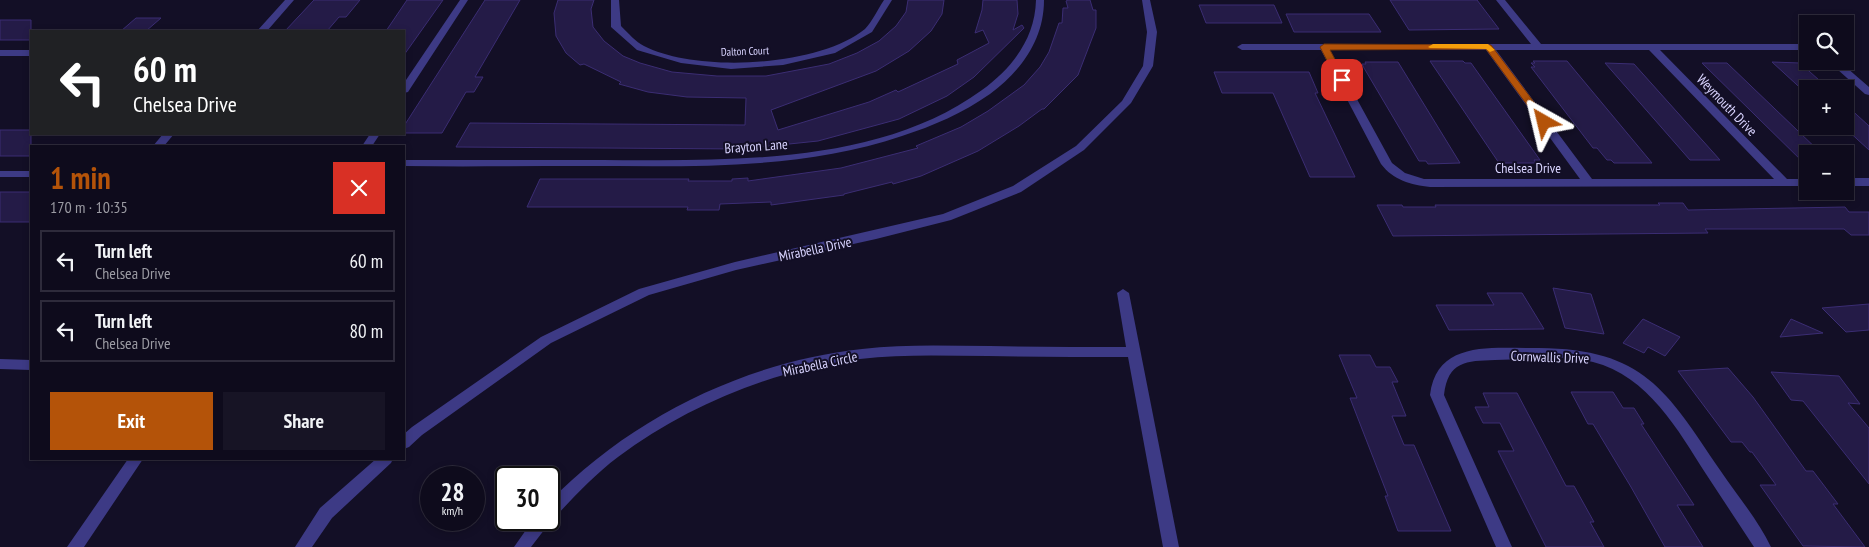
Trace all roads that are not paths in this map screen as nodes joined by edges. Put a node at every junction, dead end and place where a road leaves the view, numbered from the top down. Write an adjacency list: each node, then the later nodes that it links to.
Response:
1 (290, 0): 8 (street)
2 (464, 0): 18 (street)
3 (615, 0): 4 (street, Dalton Court)
4 (888, 0)
5 (1040, 0): 22 (street, Brayton Lane)
6 (1146, 0): 34 (street, Mirabella Drive)
7 (1500, 0): 10 (street)
8 (263, 30)
9 (1488, 46): 10 (street); 13 (street); 29 (street)
10 (1538, 46): 11 (street)
11 (1651, 46): 14 (street); 25 (street, Weymouth Drive)
12 (1242, 47): 13 (street)
13 (1324, 47): 29 (street, Chelsea Drive)
14 (1799, 47)
15 (0, 53): 16 (street)
16 (30, 53)
17 (1843, 70): 19 (street)
18 (405, 88)
19 (1869, 92)
20 (168, 135): 21 (street)
21 (159, 145)
22 (405, 163)
23 (0, 174): 24 (street)
24 (30, 174)
25 (1784, 182): 26 (street, Chelsea Drive); 29 (street, Chelsea Drive)
26 (1799, 182)
27 (1854, 182): 28 (street)
28 (1869, 182)
29 (1589, 183)
30 (1123, 293): 31 (street)
31 (1134, 352): 37 (street, Mirabella Circle); 42 (street)
32 (0, 364): 33 (street)
33 (30, 364)
34 (405, 442)
35 (135, 460): 39 (street)
36 (385, 460): 40 (street)
37 (560, 499)
38 (534, 531): 41 (street)
39 (75, 547)
40 (303, 547)
41 (522, 547)
42 (1171, 547)
43 (1504, 547): 44 (street, Cornwallis Drive)
44 (1763, 547)

